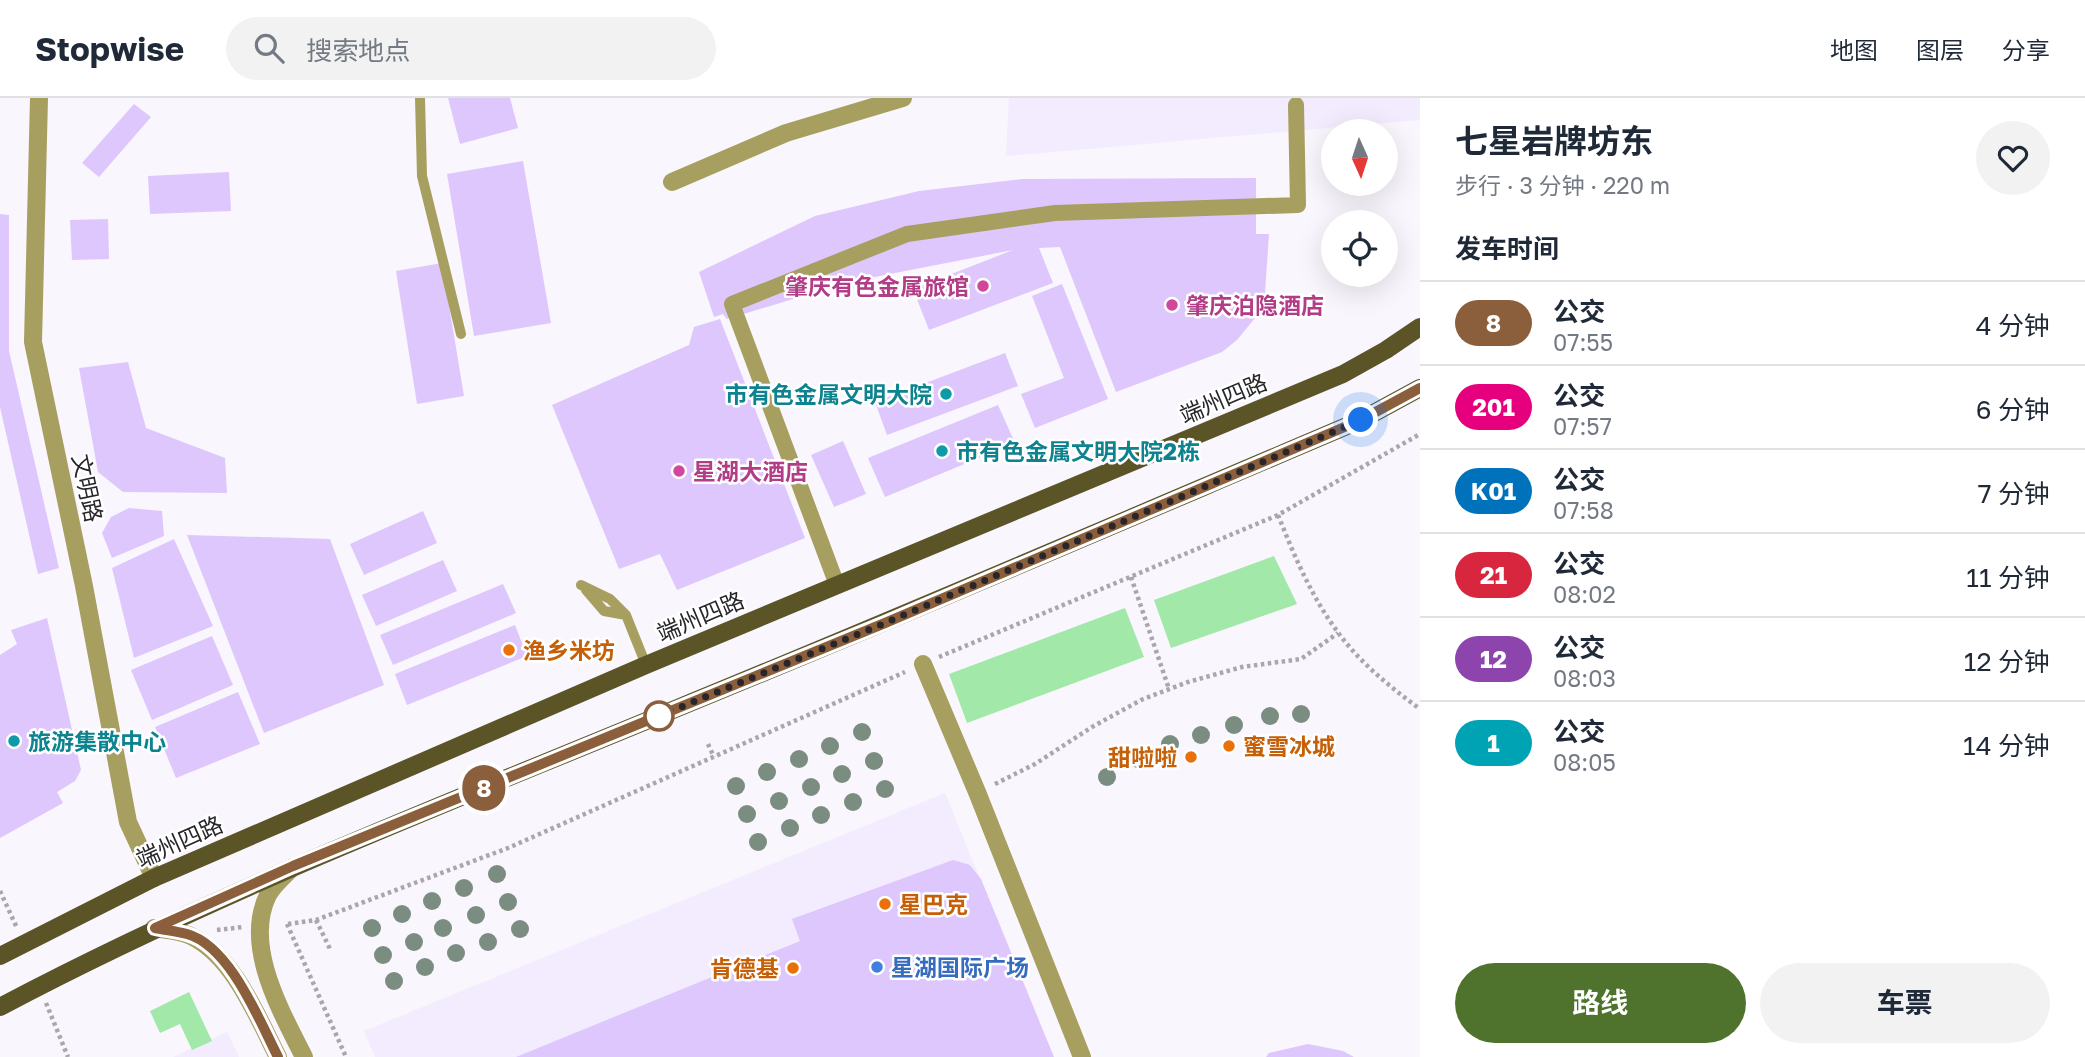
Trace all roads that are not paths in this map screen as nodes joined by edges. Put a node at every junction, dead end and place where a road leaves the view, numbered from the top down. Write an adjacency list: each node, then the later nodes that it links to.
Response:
1 (38, 98): 14 (street, 文明路)
2 (420, 98): 7 (lane)
3 (903, 98): 5 (street)
4 (1296, 105): 9 (street)
5 (672, 182)
6 (1420, 327): 9 (main road, 端州四路)
7 (461, 334)
8 (1420, 388): 13 (main road)
9 (837, 585): 12 (main road, 端州四路)
10 (626, 615): 12 (lane)
11 (923, 664): 20 (street)
12 (646, 665): 14 (main road, 端州四路)
13 (293, 866): 15 (main road); 19 (street)
14 (154, 878): 16 (main road, 端州四路)
15 (155, 928): 17 (main road); 18 (street)
16 (0, 956)
17 (0, 1007)
18 (278, 1057)
19 (304, 1057)
20 (1082, 1057)

